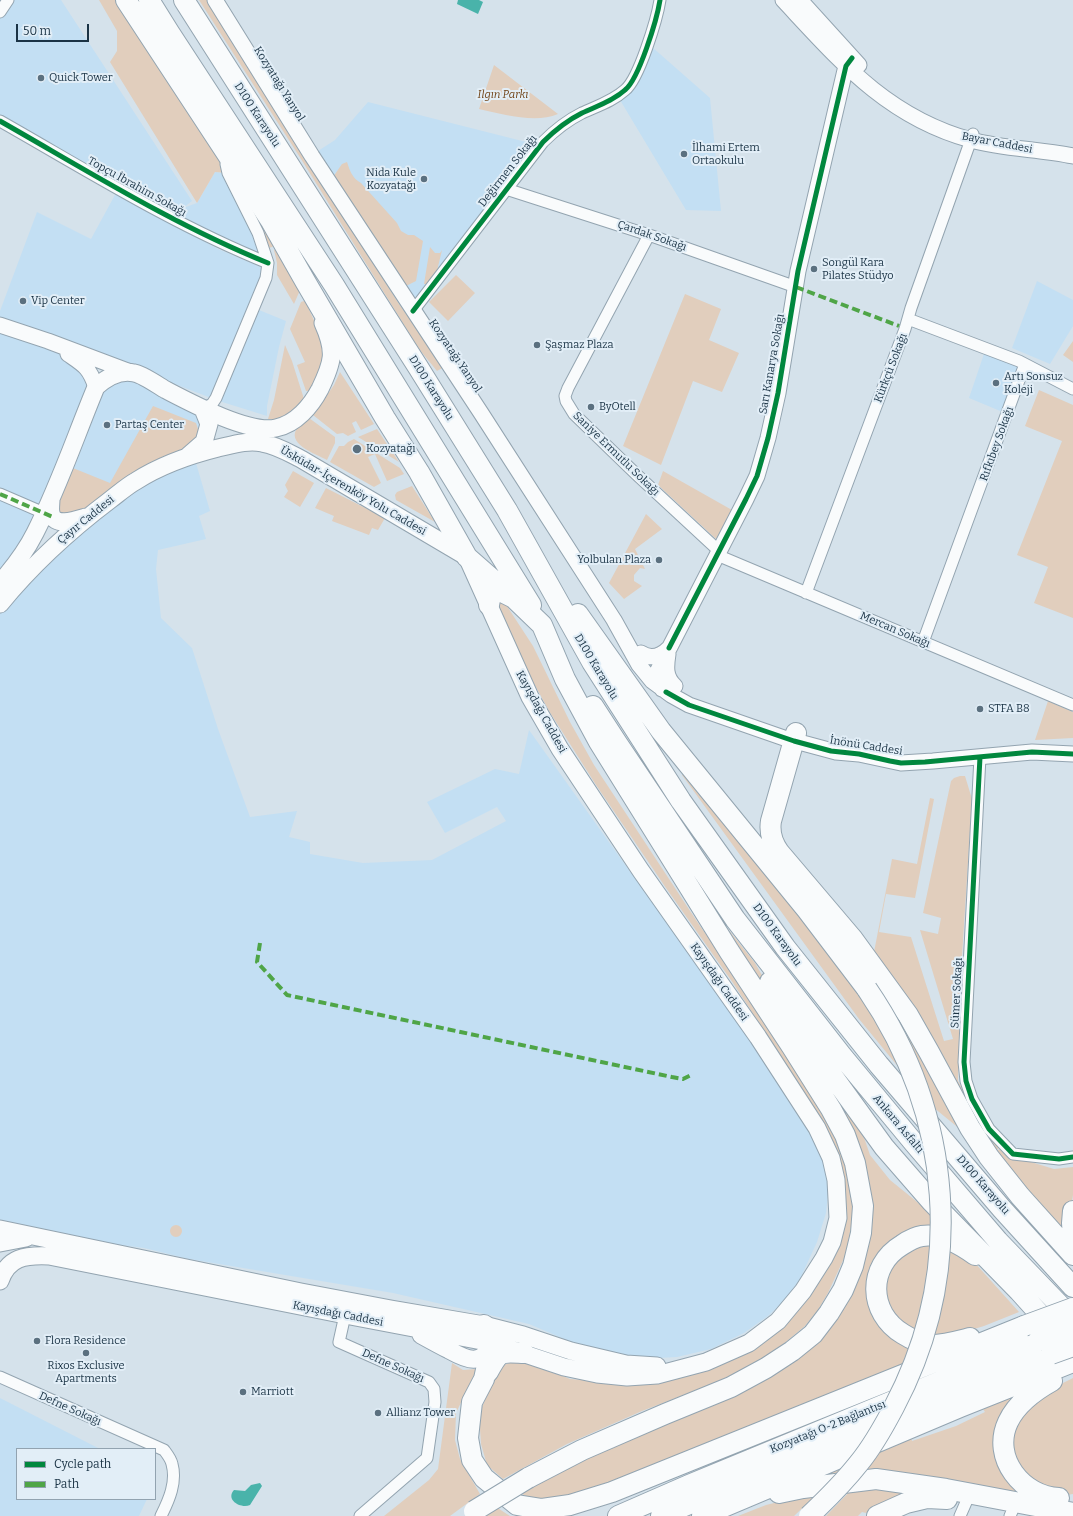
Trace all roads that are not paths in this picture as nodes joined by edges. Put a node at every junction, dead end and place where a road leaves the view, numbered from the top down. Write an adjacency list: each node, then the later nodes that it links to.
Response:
1 (8, 0): 10 (street)
2 (126, 0): 16 (highway)
3 (145, 0): 11 (highway)
4 (149, 0): 11 (highway, D100 Karayolu)
5 (184, 0): 37 (highway, D100 Karayolu)
6 (215, 0): 23 (main road, Kozyatağı Yanyol)
7 (660, 0): 18 (street, Değirmen Sokağı)
8 (783, 0): 12 (main road, Bayar Caddesi)
9 (800, 0): 12 (main road, Bayar Caddesi)
10 (0, 12)
11 (169, 32): 47 (highway, D100 Karayolu)
12 (849, 62): 14 (main road, Bayar Caddesi); 22 (main road, Sarı Kanarya Sokağı)
13 (0, 121): 20 (street, Topçu İbrahim Sokağı)
14 (972, 137): 15 (main road, Bayar Caddesi); 17 (main road, Bayar Caddesi); 24 (street, Kürkçü Sokağı)
15 (1073, 147)
16 (223, 148): 20 (street); 21 (highway)
17 (1073, 156)
18 (506, 189): 19 (street, Çardak Sokağı); 23 (street, Değirmen Sokağı)
19 (649, 235): 22 (street, Çardak Sokağı); 39 (street, Saniye Ermutlu Sokağı)
20 (268, 263): 31 (street)
21 (305, 281): 32 (main road); 40 (highway)
22 (796, 287): 39 (main road, Sarı Kanarya Sokağı)
23 (412, 311): 46 (main road, Kozyatağı Yanyol)
24 (908, 319): 27 (street); 42 (street, Kürkçü Sokağı)
25 (0, 325): 26 (main road)
26 (48, 341): 28 (main road); 29 (main road)
27 (1026, 364): 30 (street); 48 (street, Rıfkıbey Sokağı)
28 (134, 373): 29 (main road); 31 (main road)
29 (96, 386): 36 (main road)
30 (1073, 389)
31 (203, 409): 32 (main road); 33 (main road)
32 (292, 422): 34 (main road)
33 (188, 457): 34 (main road, Üsküdar-İçerenköy Yolu Caddesi); 38 (main road, Çayır Caddesi)
34 (301, 459): 40 (main road, Üsküdar-İçerenköy Yolu Caddesi)
35 (0, 494): 36 (street)
36 (50, 510): 38 (main road); 41 (main road)
37 (507, 510): 60 (highway, D100 Karayolu); 99 (highway, bridge)
38 (87, 517): 44 (main road, Çayır Caddesi)
39 (718, 553): 42 (street, Mercan Sokağı); 49 (main road, Sarı Kanarya Sokağı)
40 (467, 557): 43 (highway); 45 (main road, Kayışdağı Caddesi)
41 (0, 583)
42 (806, 593): 48 (street, Mercan Sokağı)
43 (515, 599): 45 (highway); 47 (highway)
44 (0, 604)
45 (489, 606): 83 (main road, Kayışdağı Caddesi)
46 (614, 620): 50 (main road); 52 (main road, İnönü Caddesi)
47 (542, 625): 59 (highway, D100 Karayolu); 90 (highway, bridge)
48 (923, 642): 53 (street, Mercan Sokağı)
49 (669, 648): 50 (main road); 51 (main road, Sarı Kanarya Sokağı); 52 (main road)
50 (641, 653): 51 (main road)
51 (657, 671): 52 (main road)
52 (670, 689): 54 (main road, İnönü Caddesi)
53 (1073, 705)
54 (795, 737): 58 (main road, İnönü Caddesi); 62 (highway)
55 (1073, 745): 56 (main road)
56 (1032, 752): 57 (main road, İnönü Caddesi); 58 (main road, İnönü Caddesi)
57 (1073, 754)
58 (980, 757): 61 (street, Sümer Sokağı)
59 (735, 919): 71 (highway); 74 (highway, Ankara Asfaltı)
60 (878, 1065): 62 (highway); 70 (highway, D100 Karayolu)
61 (1073, 1157)
62 (1020, 1196): 68 (highway)
63 (1073, 1212): 66 (highway)
64 (0, 1229): 65 (main road, Kayışdağı Caddesi)
65 (36, 1237): 67 (main road); 75 (main road, Kayışdağı Caddesi)
66 (1073, 1237)
67 (0, 1243)
68 (1073, 1255)
69 (0, 1281): 73 (main road, Kayışdağı Caddesi)
70 (1073, 1287)
71 (1019, 1291): 76 (highway); 80 (highway)
72 (1073, 1308): 76 (highway, bridge)
73 (345, 1315): 78 (main road, Kayışdağı Caddesi); 93 (street, Defne Sokağı)
74 (1073, 1318)
75 (484, 1325): 78 (highway); 83 (main road, Kayışdağı Caddesi)
76 (1024, 1326): 86 (highway)
77 (1073, 1326): 82 (highway, bridge)
78 (492, 1343): 81 (main road, Kayışdağı Caddesi); 85 (highway)
79 (1073, 1346): 82 (highway, bridge)
80 (1073, 1350)
81 (524, 1353): 83 (main road, Kayışdağı Caddesi); 85 (highway)
82 (1061, 1361): 87 (highway); 95 (highway, Kozyatağı O-2 Bağlantısı); 96 (highway, Kozyatağı O-2 Bağlantısı); 97 (highway)
83 (685, 1368)
84 (0, 1377): 92 (street, Defne Sokağı)
85 (484, 1379): 86 (highway)
86 (751, 1437): 94 (highway)
87 (1073, 1499)
88 (959, 1505): 89 (main road); 100 (highway); 101 (main road)
89 (1012, 1512): 102 (main road)
90 (471, 1513)
91 (1073, 1513): 98 (highway)
92 (161, 1516)
93 (360, 1516)
94 (575, 1516)
95 (618, 1516)
96 (662, 1516)
97 (702, 1516)
98 (705, 1516)
99 (809, 1516)
100 (877, 1516)
101 (898, 1516)
102 (1045, 1516)

